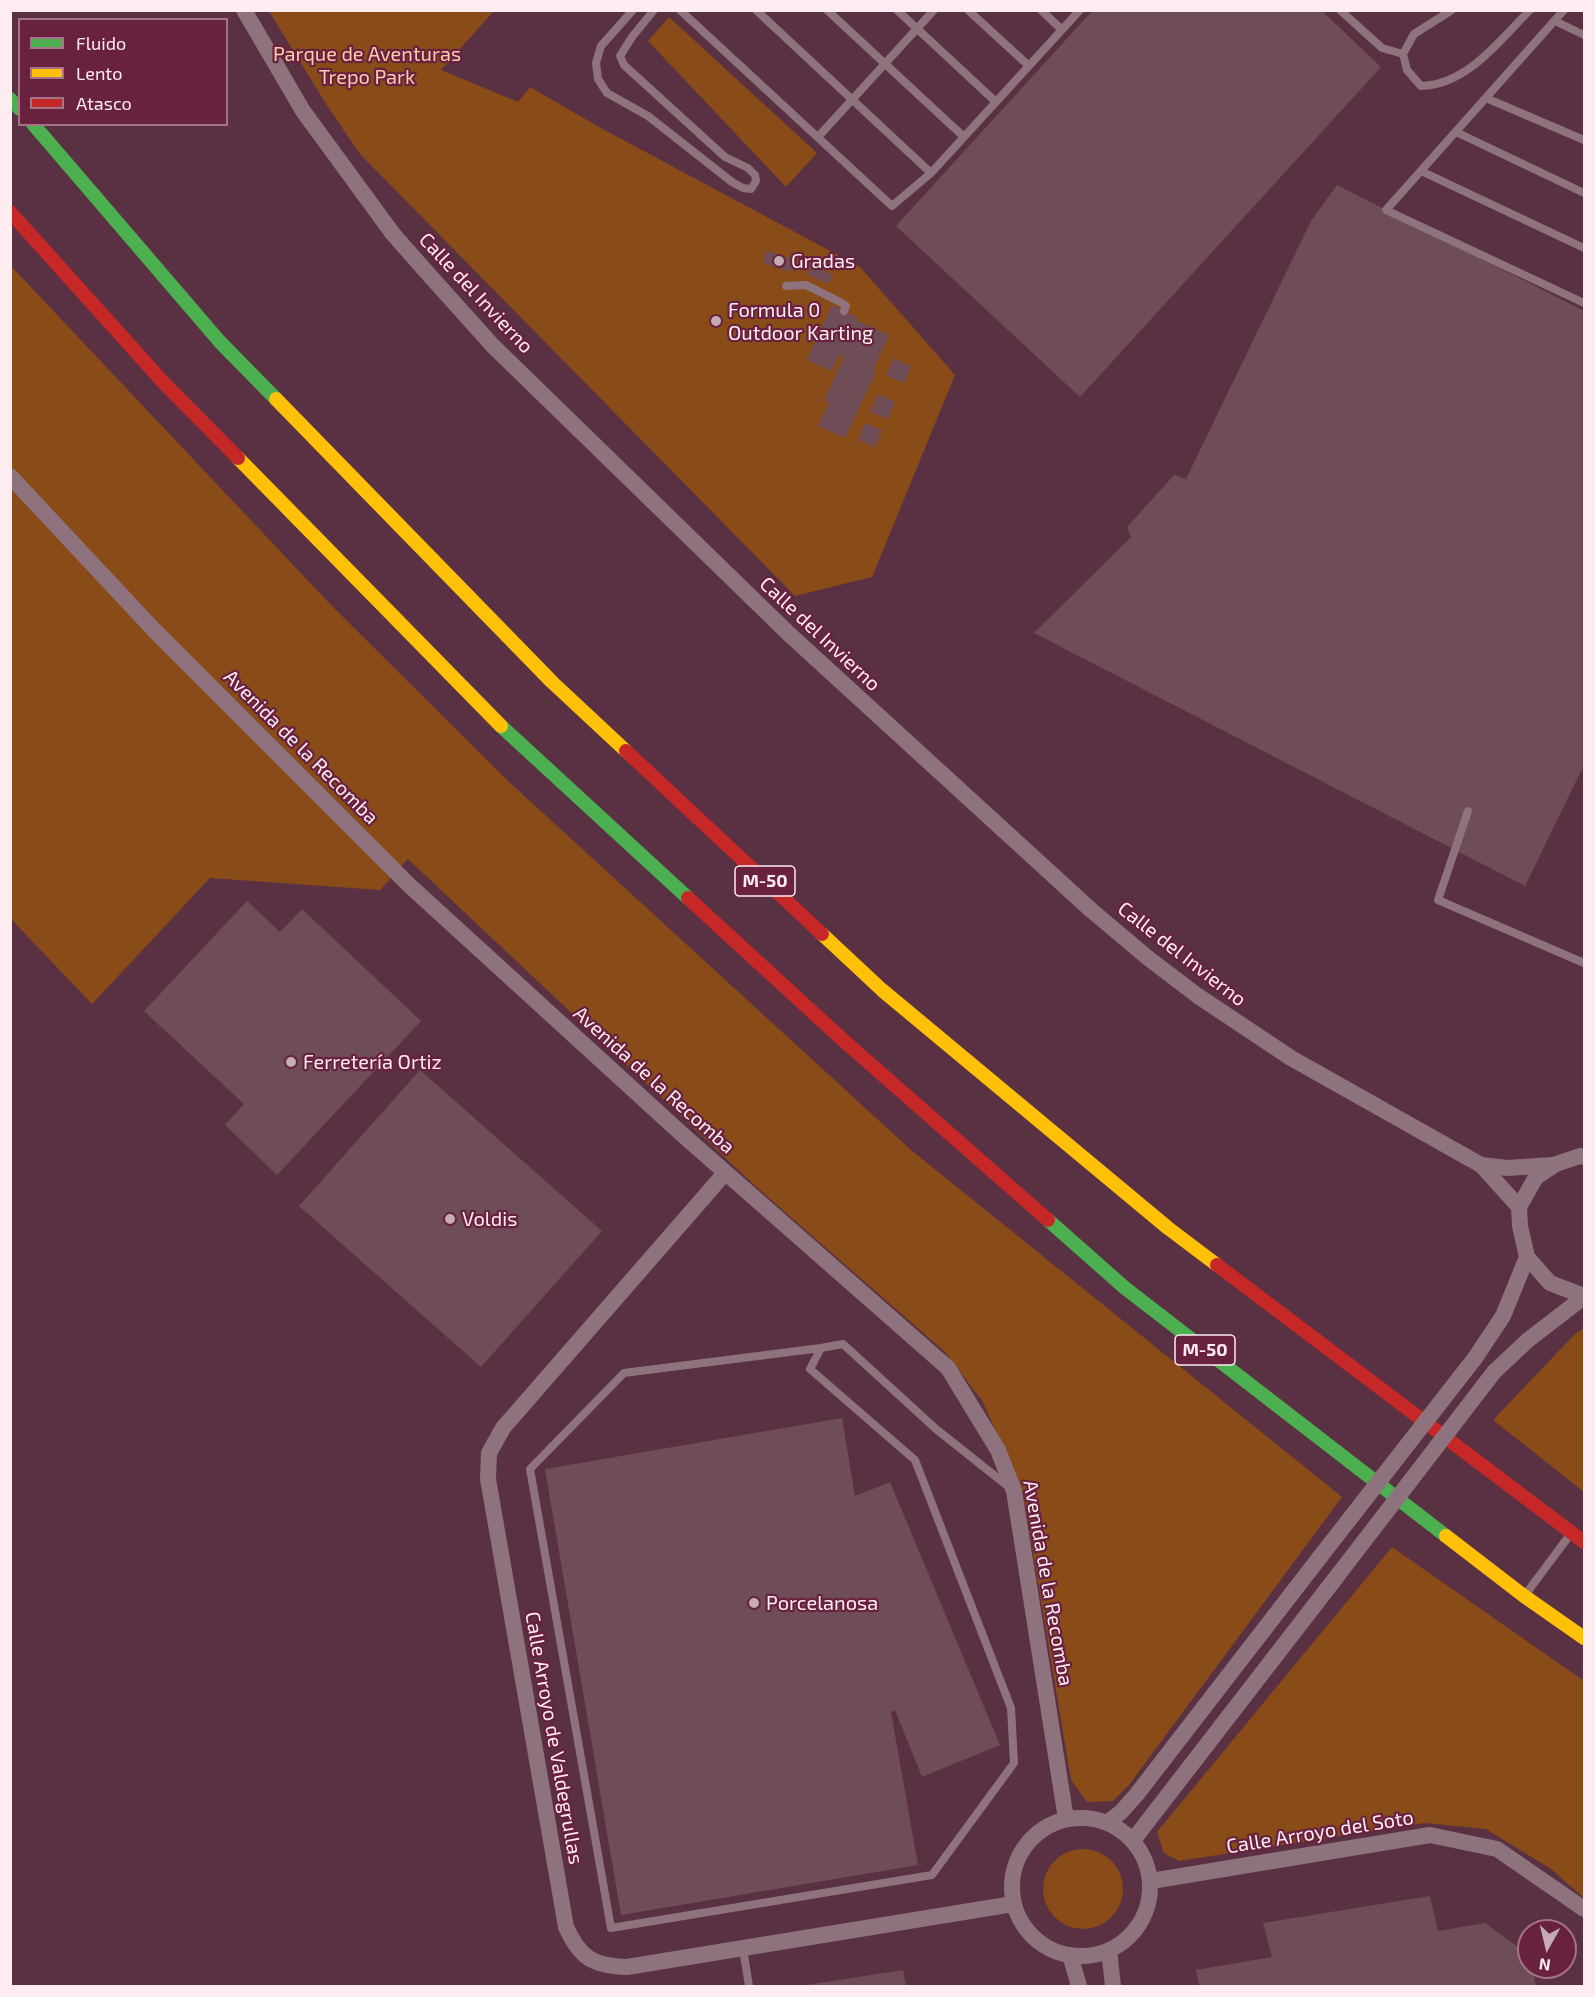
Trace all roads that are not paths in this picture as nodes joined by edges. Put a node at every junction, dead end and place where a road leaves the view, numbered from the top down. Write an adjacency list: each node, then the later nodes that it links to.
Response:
1 (244, 10): 44 (street, Calle del Invierno)
2 (633, 10): 3 (lane)
3 (654, 10)
4 (680, 10): 28 (lane)
5 (756, 10): 24 (lane)
6 (827, 10): 21 (lane)
7 (897, 10): 17 (lane)
8 (934, 10): 17 (lane)
9 (968, 10): 22 (lane)
10 (1041, 10): 18 (lane)
11 (1080, 10): 18 (lane)
12 (1340, 10): 20 (lane)
13 (1452, 10): 20 (lane)
14 (1530, 10): 20 (lane)
15 (1564, 10): 16 (lane)
16 (1555, 21): 19 (lane); 23 (lane)
17 (917, 29): 21 (lane); 25 (lane)
18 (1062, 30): 22 (lane)
19 (1584, 35)
20 (1403, 54)
21 (885, 64): 24 (lane); 29 (lane)
22 (1029, 66): 25 (lane)
23 (1486, 98): 27 (lane); 30 (lane)
24 (852, 99): 28 (lane); 32 (lane)
25 (996, 102): 29 (lane)
26 (35, 126): 51 (highway, M-50)
27 (1456, 132): 31 (lane); 33 (lane)
28 (818, 137): 32 (lane)
29 (964, 137): 32 (lane)
30 (1584, 140)
31 (1421, 171): 35 (lane); 37 (lane)
32 (932, 173)
33 (1584, 193)
34 (10, 212): 53 (highway, M-50)
35 (1584, 248)
36 (786, 286): 38 (lane)
37 (1584, 303)
38 (844, 311)
39 (10, 476): 45 (street, Avenida de la Recomba)
40 (1468, 811): 41 (lane)
41 (1584, 963)
42 (1583, 1155): 43 (street)
43 (1556, 1164): 44 (street); 46 (street)
44 (1481, 1165): 46 (street)
45 (725, 1173): 50 (street, Avenida de la Recomba); 61 (street, Calle Arroyo de Valdegrullas)
46 (1519, 1207): 47 (street)
47 (1527, 1257): 48 (street); 56 (street, bridge)
48 (1584, 1296): 57 (street, bridge)
49 (821, 1348): 49 (lane); 50 (lane)
50 (1014, 1491): 55 (street, Avenida de la Recomba)
51 (1572, 1533): 52 (highway, M-50); 53 (lane)
52 (1584, 1542)
53 (1524, 1596): 54 (highway, M-50)
54 (1584, 1638)
55 (1066, 1819): 56 (street); 59 (street)
56 (1108, 1822): 57 (street)
57 (1134, 1839): 58 (street)
58 (1151, 1881): 60 (street, Calle Arroyo del Soto); 62 (street)
59 (1013, 1904): 61 (street, Calle Arroyo de Valdegrullas); 63 (street)
60 (1584, 1909)
61 (743, 1949): 64 (lane)
62 (1109, 1950): 63 (street); 66 (street)
63 (1070, 1955): 65 (street)
64 (749, 1986)
65 (1078, 1986)
66 (1113, 1986)

